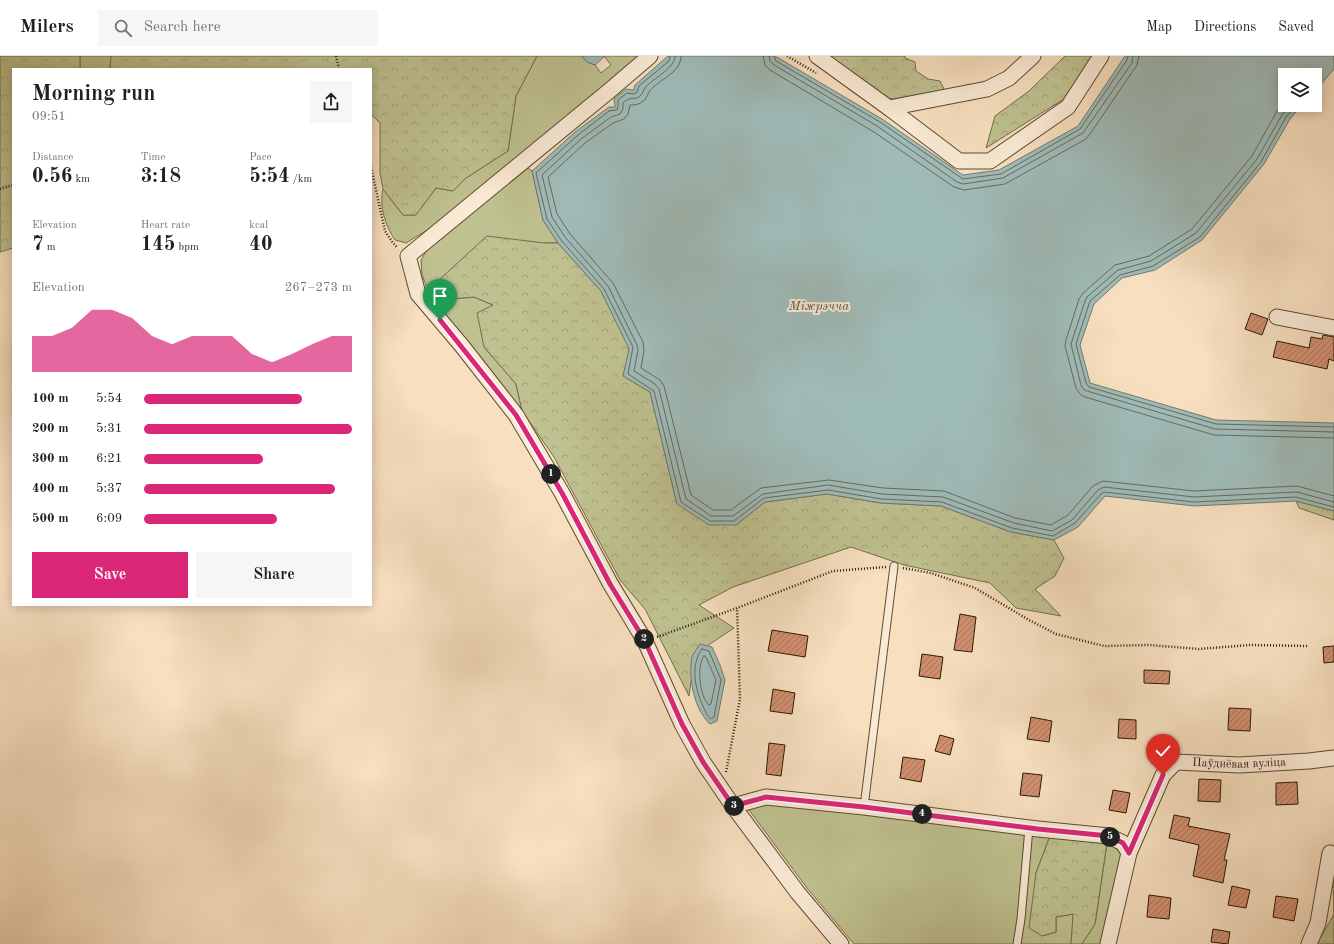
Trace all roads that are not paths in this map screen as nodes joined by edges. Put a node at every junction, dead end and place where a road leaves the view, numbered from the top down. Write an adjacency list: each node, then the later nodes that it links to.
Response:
1 (650, 56): 10 (street)
2 (817, 56): 5 (street)
3 (1032, 56): 5 (street)
4 (1102, 56): 5 (street)
5 (889, 108)
6 (1277, 317): 7 (street)
7 (1334, 328)
8 (894, 566): 11 (lane)
9 (1334, 758): 13 (street, Паўднёвая вуліца)
10 (733, 806): 11 (street); 15 (street)
11 (864, 807): 12 (street)
12 (1029, 828): 13 (street); 16 (lane)
13 (1129, 853): 17 (street, Паўднёвая вуліца)
14 (1330, 853): 18 (street)
15 (841, 944)
16 (1017, 944)
17 (1108, 944)
18 (1309, 944)

